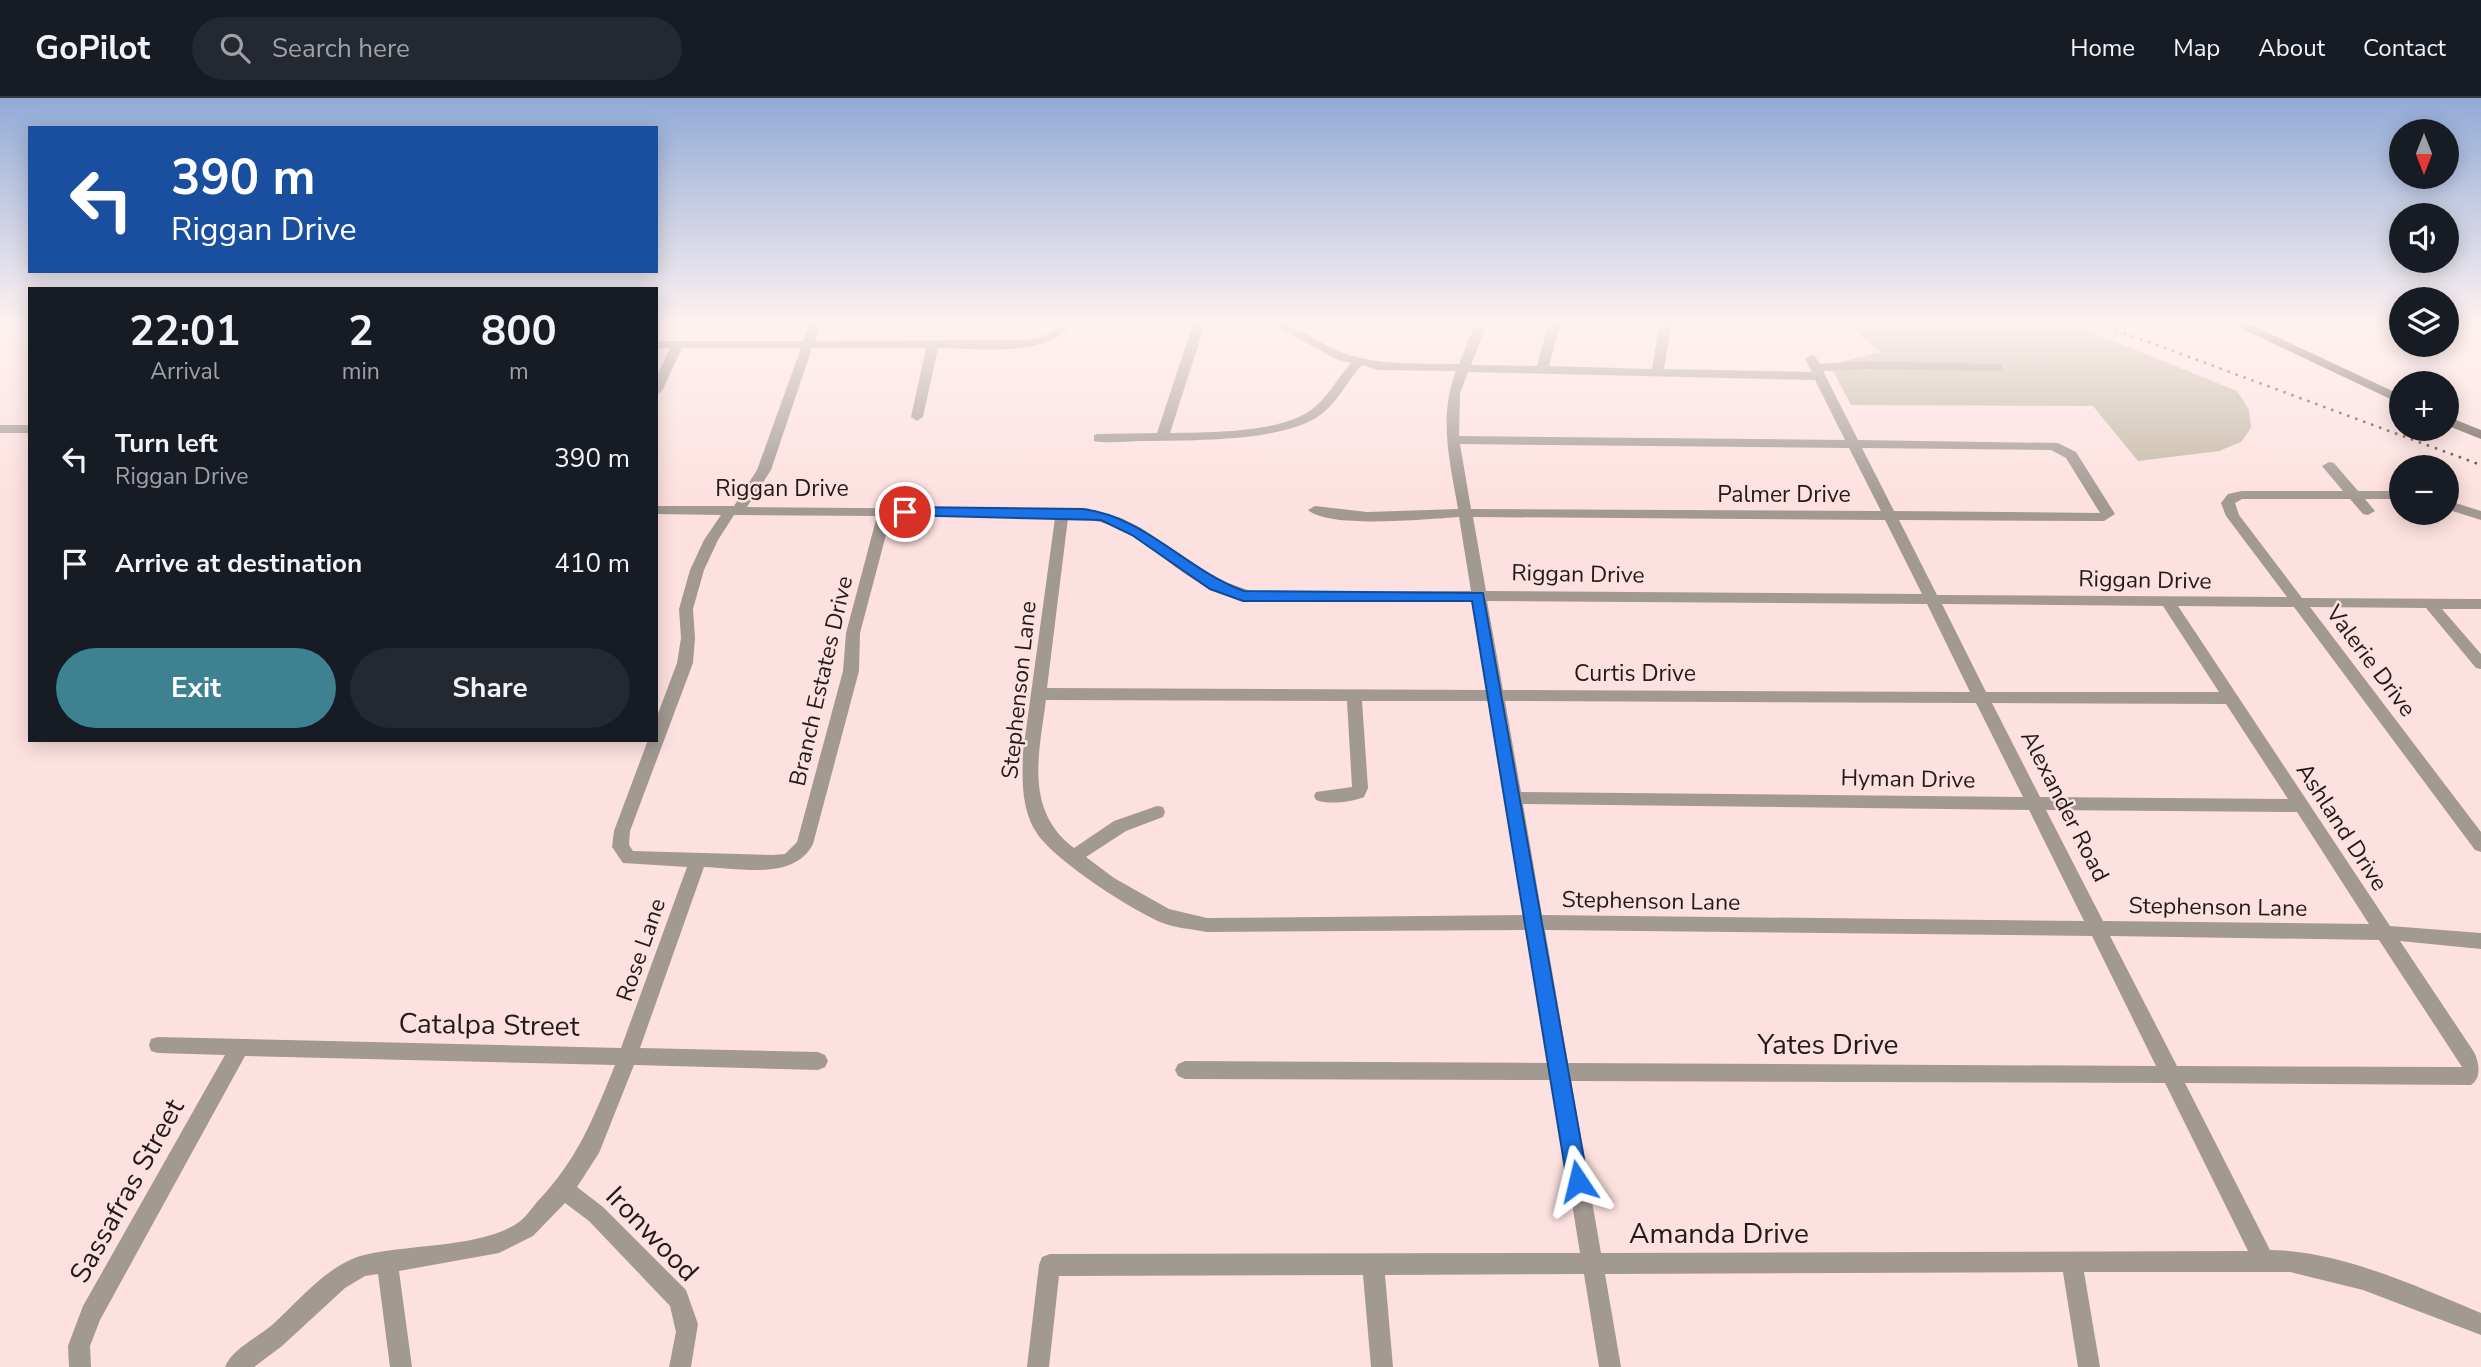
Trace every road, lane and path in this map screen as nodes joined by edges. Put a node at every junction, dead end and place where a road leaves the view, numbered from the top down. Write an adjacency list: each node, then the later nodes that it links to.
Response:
1 (796, 380): 24 (street)
2 (925, 380): 9 (street)
3 (1180, 380): 14 (street)
4 (1343, 380): 14 (street)
5 (1460, 380): 16 (street)
6 (1822, 380): 17 (street, Alexander Road)
7 (2359, 380): 8 (main road)
8 (2389, 394)
9 (917, 417)
10 (2459, 426): 13 (main road)
11 (0, 429): 12 (street)
12 (28, 429)
13 (2481, 435)
14 (1161, 437): 15 (street)
15 (1098, 438)
16 (1453, 440): 17 (street); 28 (street)
17 (1854, 444): 29 (street, Alexander Road); 29 (street, Palmer Drive)
18 (2329, 466): 19 (street)
19 (2354, 495): 20 (street); 25 (street); 34 (street, Valerie Drive)
20 (2389, 495)
21 (2459, 508): 30 (street)
22 (658, 510): 24 (street, Riggan Drive)
23 (1315, 510): 28 (street, Palmer Drive)
24 (734, 511): 26 (street, Riggan Drive); 43 (street)
25 (2368, 511)
26 (885, 512): 27 (street, Riggan Drive); 51 (street, Branch Estates Drive)
27 (1062, 513): 31 (street, Riggan Drive); 38 (street, Stephenson Lane)
28 (1464, 513): 29 (street, Palmer Drive); 31 (street)
29 (1891, 516): 32 (street, Alexander Road)
30 (2481, 516)
31 (1478, 596): 32 (street, Riggan Drive); 40 (street)
32 (1933, 600): 33 (street, Riggan Drive); 41 (street, Alexander Road)
33 (2168, 603): 34 (street, Riggan Drive); 42 (street, Ashland Drive)
34 (2299, 604): 35 (street, Riggan Drive); 50 (street, Valerie Drive)
35 (2430, 604): 36 (street, Riggan Drive); 37 (street)
36 (2481, 604)
37 (2481, 664)
38 (1039, 694): 39 (street, Curtis Drive); 52 (street, Stephenson Lane)
39 (1354, 695): 40 (street, Curtis Drive); 45 (street)
40 (1495, 696): 41 (street, Curtis Drive); 46 (street)
41 (1981, 697): 42 (street, Curtis Drive); 47 (street, Alexander Road)
42 (2230, 698): 48 (street, Ashland Drive)
43 (658, 736)
44 (656, 742): 53 (street)
45 (1322, 796)
46 (1514, 798): 47 (street, Hyman Drive); 54 (street)
47 (2035, 803): 48 (street, Hyman Drive); 55 (street, Alexander Road)
48 (2302, 806): 56 (street, Ashland Drive)
49 (1157, 812): 52 (street)
50 (2481, 845)
51 (794, 856): 53 (street)
52 (1073, 858): 54 (street, Stephenson Lane)
53 (698, 861): 60 (street, Rose Lane)
54 (1534, 922): 55 (street, Stephenson Lane); 63 (street)
55 (2098, 929): 56 (street, Stephenson Lane); 64 (street, Alexander Road)
56 (2384, 932): 57 (street, Stephenson Lane); 65 (street, Ashland Drive)
57 (2481, 941)
58 (158, 1045): 59 (street, Catalpa Street)
59 (239, 1048): 60 (street, Catalpa Street); 73 (street, Sassafras Street)
60 (628, 1055): 61 (street, Catalpa Street); 66 (street, Rose Lane)
61 (818, 1062)
62 (1185, 1070): 63 (street, Yates Drive)
63 (1559, 1072): 64 (street, Yates Drive); 70 (street)
64 (2171, 1075): 65 (street, Yates Drive); 67 (street, Alexander Road)
65 (2471, 1076)
66 (564, 1189): 68 (street, Rose Lane); 76 (street, Ironwood)
67 (2264, 1260): 69 (street, Amanda Drive); 72 (street)
68 (387, 1261): 74 (street, Rose Lane); 75 (street)
69 (2072, 1261): 70 (street, Amanda Drive); 80 (street)
70 (1592, 1263): 71 (street, Amanda Drive); 79 (street)
71 (1373, 1264): 77 (street, Amanda Drive); 78 (street)
72 (2481, 1324)
73 (80, 1367)
74 (236, 1367)
75 (401, 1367)
76 (680, 1367)
77 (1038, 1367)
78 (1382, 1367)
79 (1610, 1367)
80 (2088, 1367)

